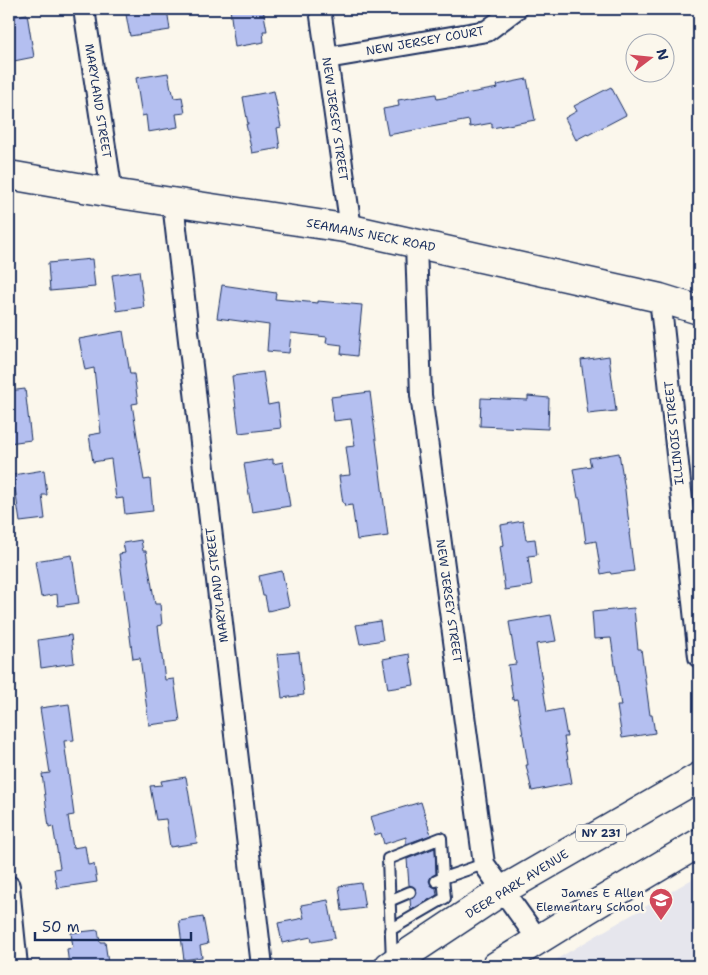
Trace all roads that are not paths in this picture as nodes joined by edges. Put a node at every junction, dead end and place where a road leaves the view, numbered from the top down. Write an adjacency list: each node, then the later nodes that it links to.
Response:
1 (84, 9): 6 (street, MARYLAND STREET)
2 (320, 9): 4 (street, NEW JERSEY STREET)
3 (516, 9): 4 (street, NEW JERSEY COURT)
4 (327, 58): 8 (street, NEW JERSEY STREET)
5 (9, 175): 6 (main road, SEAMANS NECK ROAD)
6 (112, 193): 7 (main road, SEAMANS NECK ROAD)
7 (173, 203): 8 (main road, SEAMANS NECK ROAD); 26 (street, MARYLAND STREET)
8 (351, 229): 9 (main road, SEAMANS NECK ROAD)
9 (416, 244): 10 (main road, SEAMANS NECK ROAD); 15 (street, NEW JERSEY STREET)
10 (660, 298): 11 (main road, SEAMANS NECK ROAD); 12 (street, ILLINOIS STREET)
11 (699, 310)
12 (699, 657)
13 (699, 777): 18 (main road, DEER PARK AVENUE / NY 231)
14 (699, 843): 23 (main road)
15 (484, 864): 16 (lane); 18 (street, NEW JERSEY STREET)
16 (440, 880): 20 (lane); 21 (lane)
17 (9, 886): 25 (street)
18 (503, 890): 21 (main road, DEER PARK AVENUE / NY 231); 23 (street, NEW JERSEY STREET)
19 (410, 892): 20 (lane)
20 (390, 900): 22 (lane)
21 (452, 908): 22 (lane); 24 (main road, DEER PARK AVENUE / NY 231)
22 (390, 930): 24 (lane)
23 (539, 940): 27 (main road)
24 (391, 965)
25 (17, 966)
26 (262, 966)
27 (496, 966)

